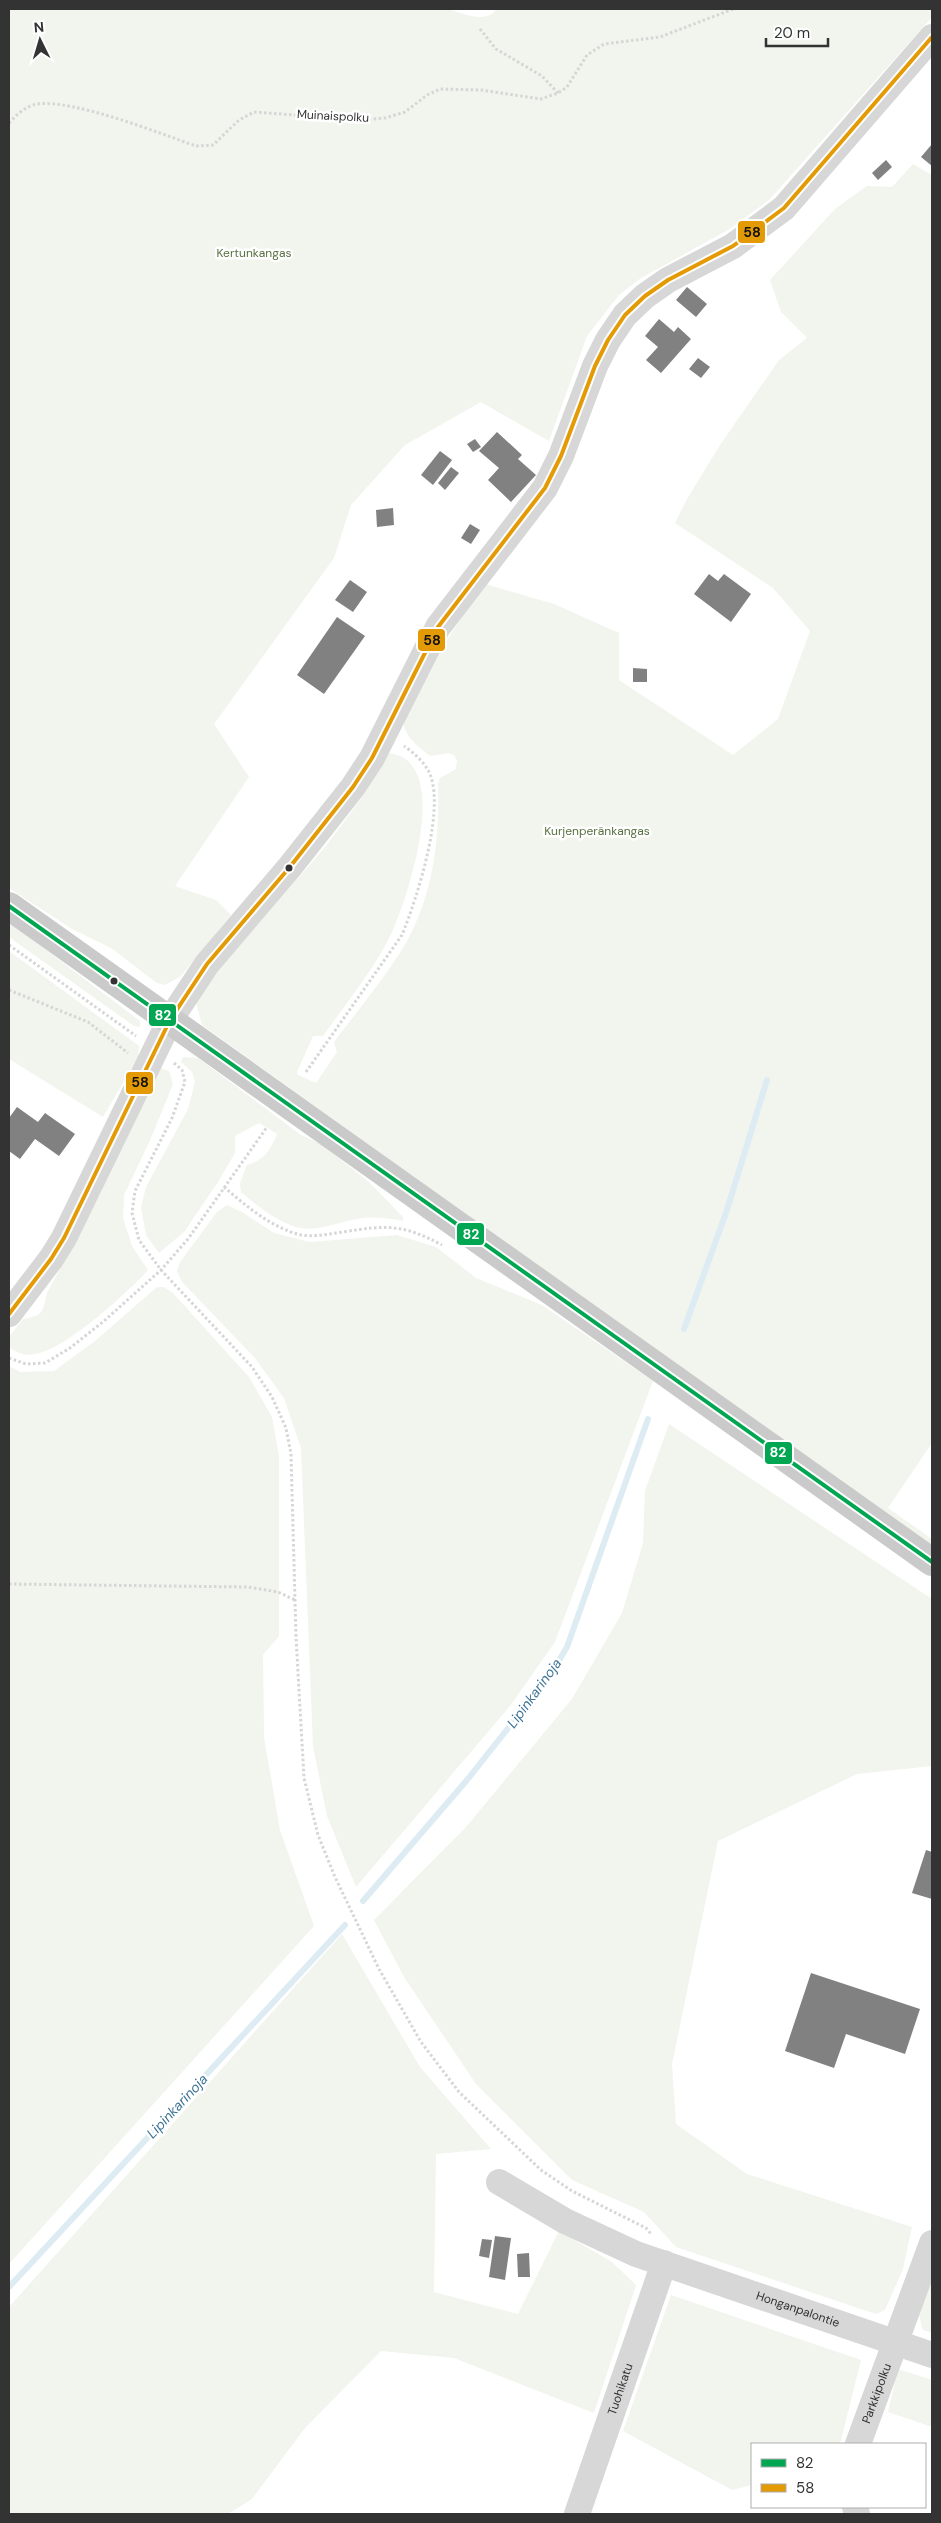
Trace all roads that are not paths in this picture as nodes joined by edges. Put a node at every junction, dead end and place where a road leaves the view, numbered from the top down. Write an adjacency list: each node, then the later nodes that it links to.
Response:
1 (932, 37): 3 (street)
2 (9, 906): 3 (main road)
3 (170, 1020): 4 (street); 5 (main road)
4 (9, 1314)
5 (932, 1562)
6 (499, 2182): 8 (street, Honganpalontie)
7 (932, 2243): 9 (street, Parkkipolku)
8 (664, 2263): 9 (street, Honganpalontie); 12 (street, Tuohikatu)
9 (894, 2342): 10 (street, Honganpalontie); 11 (street, Parkkipolku)
10 (932, 2355)
11 (858, 2443)
12 (577, 2514)

